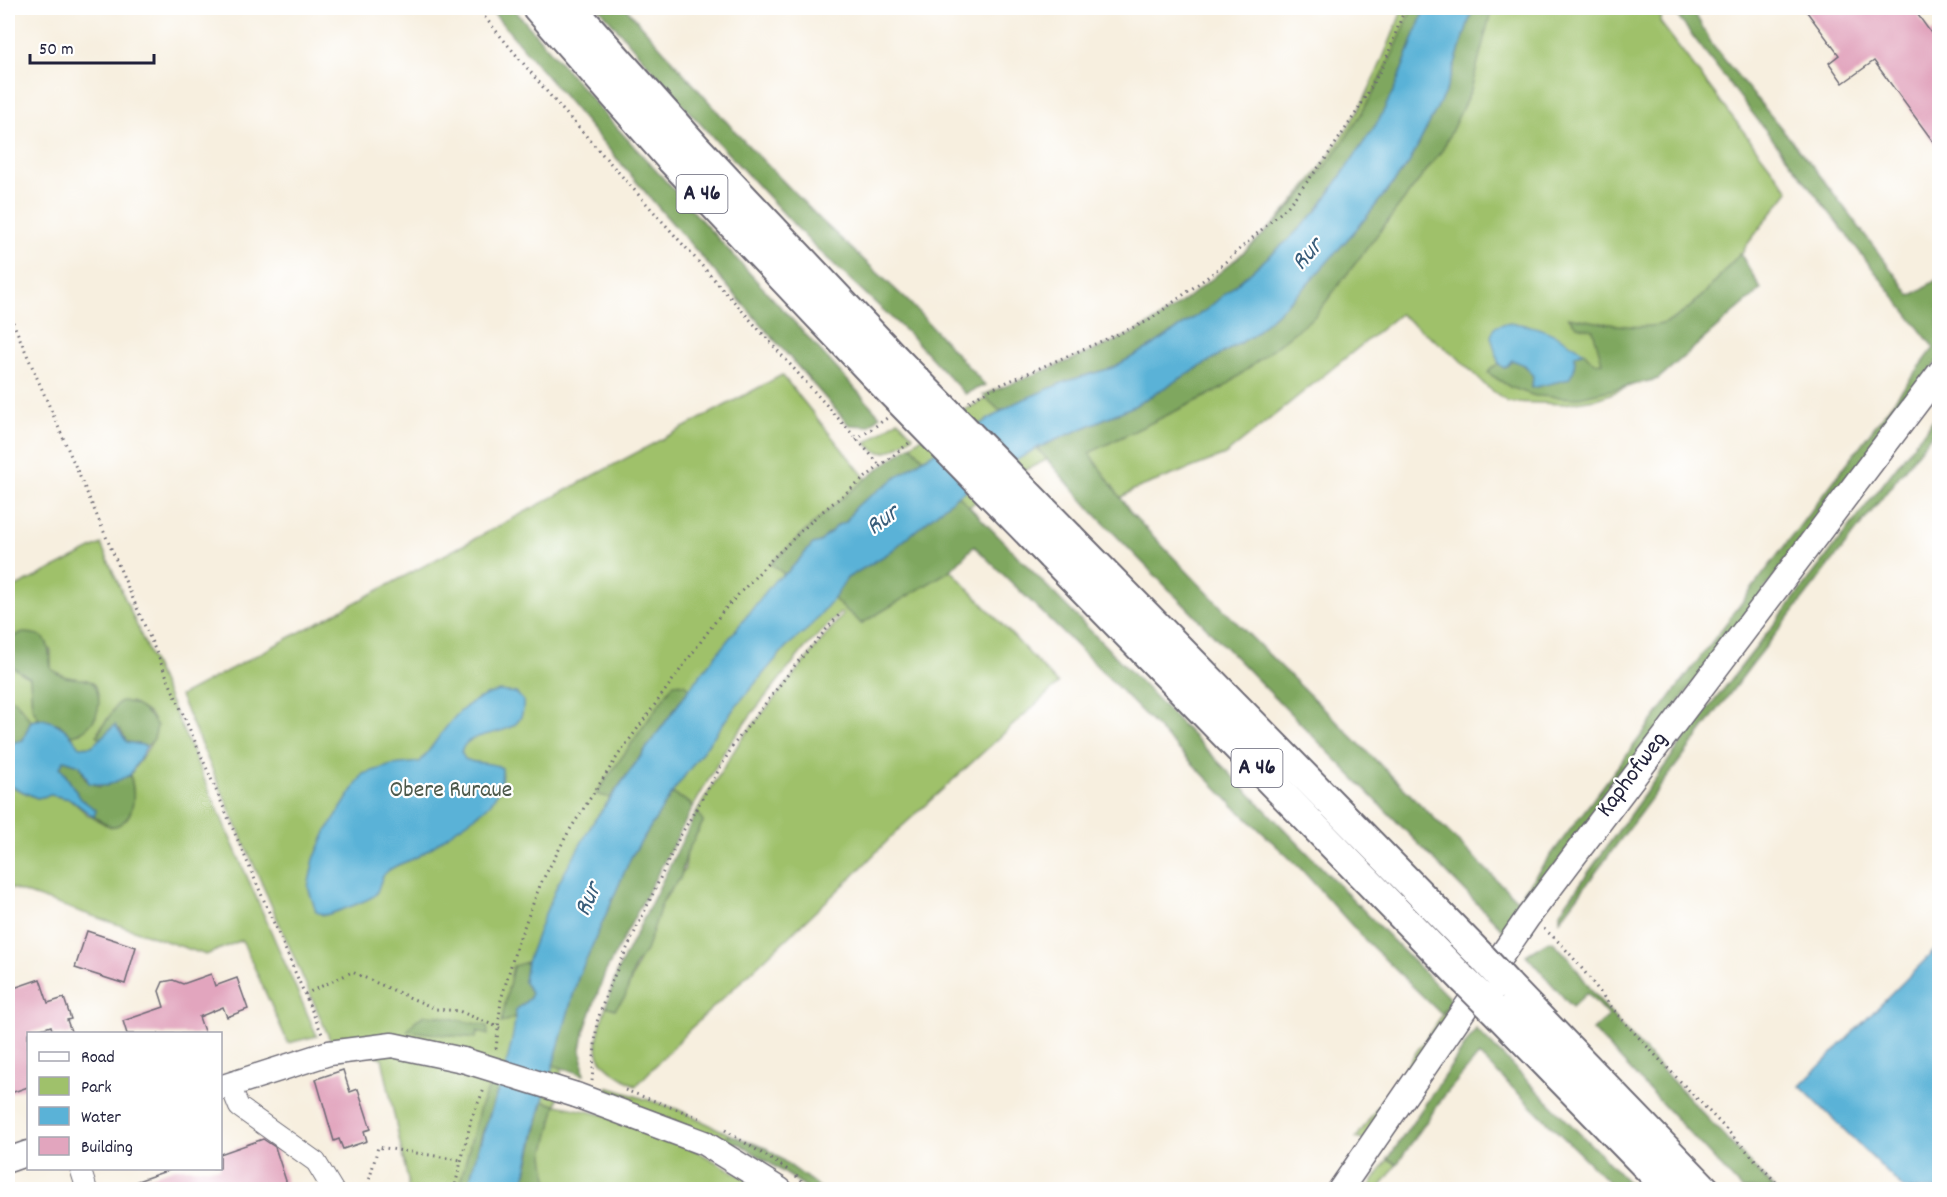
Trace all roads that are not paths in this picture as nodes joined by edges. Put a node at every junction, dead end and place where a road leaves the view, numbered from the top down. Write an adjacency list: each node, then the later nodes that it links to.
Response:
1 (537, 8): 3 (highway, A 46)
2 (572, 8): 3 (highway, A 46)
3 (883, 365): 5 (highway, A 46, bridge)
4 (1940, 372): 13 (main road, Kaphofweg)
5 (1061, 547): 14 (highway, A 46, bridge); 15 (highway, A 46, bridge)
6 (226, 1086): 11 (lane); 12 (main road, bridge)
7 (27, 1153): 8 (main road)
8 (8, 1160)
9 (81, 1170): 10 (lane)
10 (87, 1190)
11 (333, 1190)
12 (780, 1190)
13 (1340, 1190)
14 (1669, 1190)
15 (1706, 1190)

